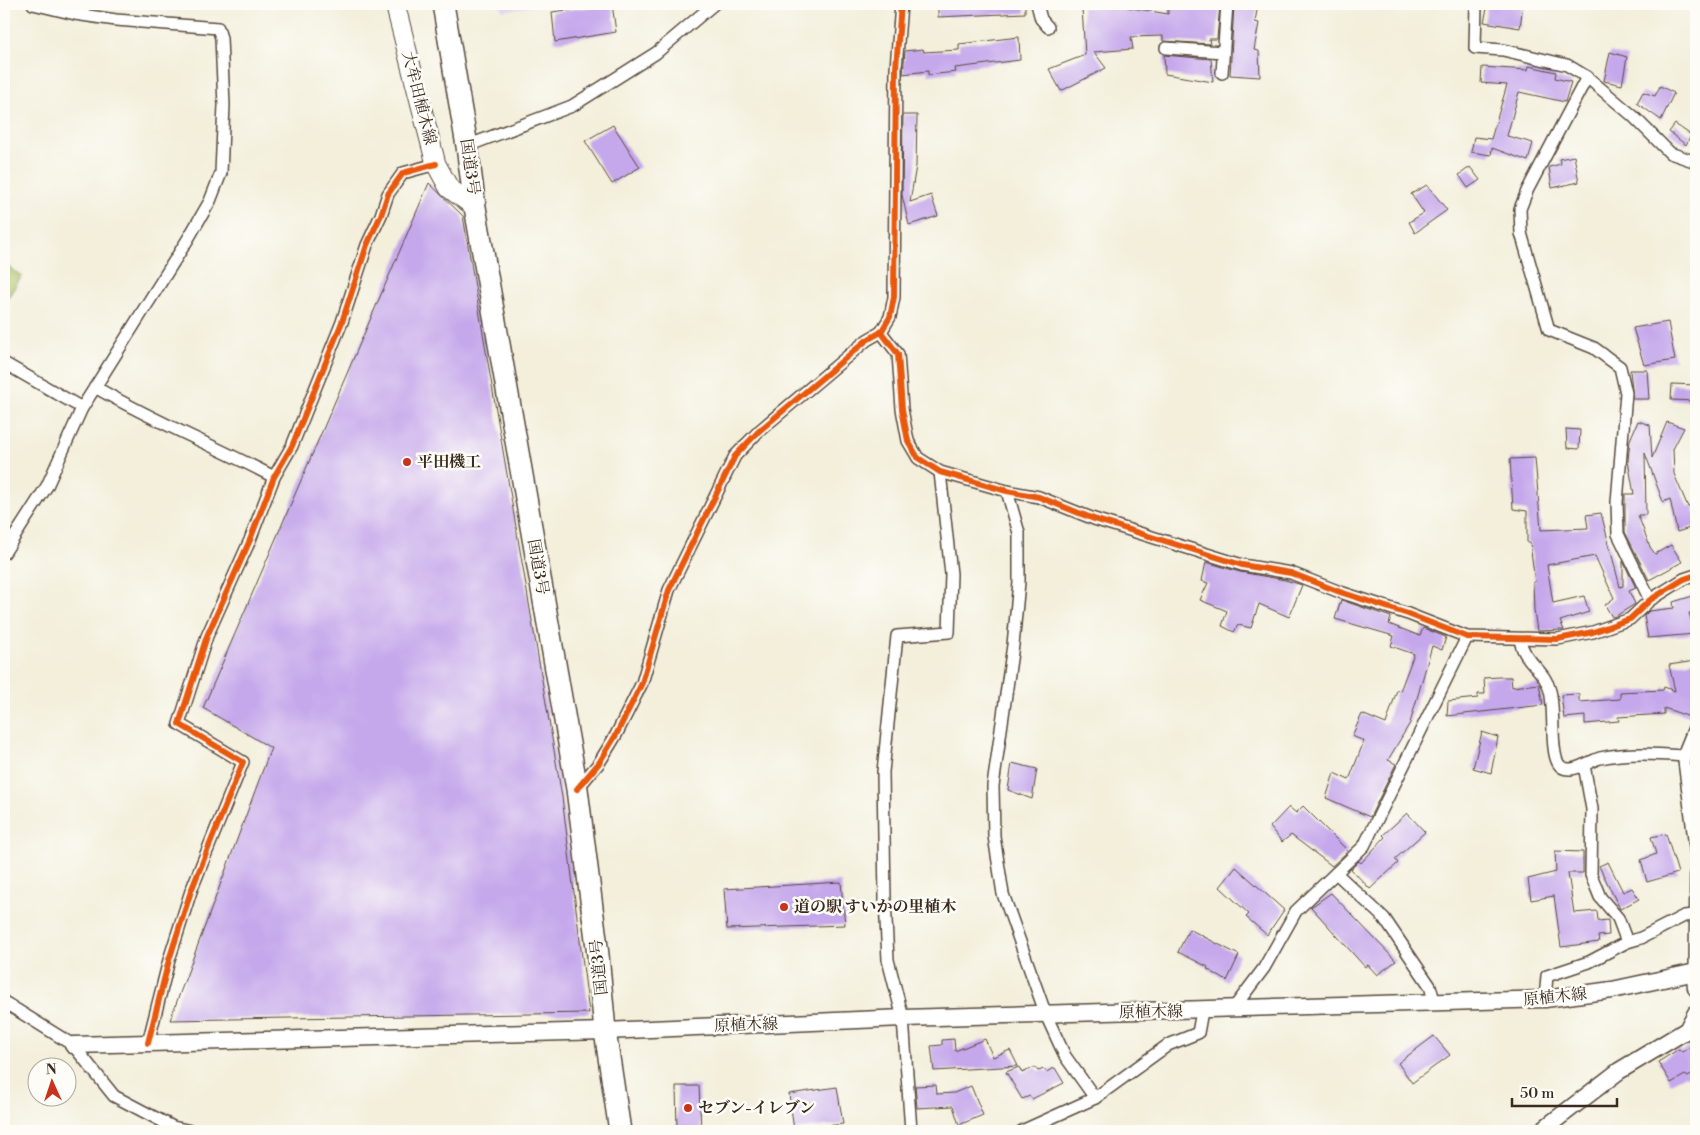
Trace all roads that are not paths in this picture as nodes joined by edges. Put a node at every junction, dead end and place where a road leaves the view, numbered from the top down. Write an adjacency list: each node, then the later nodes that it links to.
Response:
1 (34, 4): 20 (street)
2 (395, 4): 16 (main road, 大牟田植木線)
3 (443, 4): 14 (highway, 国道3号)
4 (714, 4): 14 (street)
5 (901, 4): 18 (street)
6 (1037, 4): 9 (street)
7 (1227, 4): 11 (street)
8 (1476, 4): 13 (street)
9 (1048, 28)
10 (1166, 48): 11 (street)
11 (1224, 52): 12 (street)
12 (1222, 73)
13 (1587, 77): 15 (street); 27 (street)
14 (468, 146): 17 (highway, 国道3号)
15 (1696, 162)
16 (436, 164): 17 (main road, 大牟田植木線); 23 (street)
17 (475, 207): 33 (highway, 国道3号)
18 (881, 332): 22 (street); 33 (street)
19 (4, 363): 21 (street)
20 (95, 387): 21 (street); 23 (street)
21 (82, 408): 25 (street)
22 (940, 472): 24 (street); 46 (street)
23 (274, 477): 48 (street)
24 (1007, 491): 28 (street); 44 (street)
25 (4, 553)
26 (1696, 576): 27 (street)
27 (1650, 600): 29 (street)
28 (1467, 637): 29 (street); 35 (street)
29 (1520, 640): 32 (street)
30 (1696, 724): 31 (street)
31 (1684, 756): 32 (street); 34 (street)
32 (1584, 764): 37 (street)
33 (577, 789): 47 (highway, 国道3号)
34 (1696, 855): 36 (street)
35 (1336, 873): 41 (street); 42 (street)
36 (1694, 915): 37 (street); 38 (street)
37 (1627, 942): 39 (street)
38 (1696, 978): 39 (main road, 原植木線)
39 (1545, 999): 41 (main road, 原植木線)
40 (4, 1002): 49 (street)
41 (1435, 1004): 42 (main road, 原植木線)
42 (1233, 1008): 43 (main road, 原植木線)
43 (1202, 1011): 44 (main road, 原植木線); 50 (street)
44 (1046, 1015): 46 (main road, 原植木線); 50 (street)
45 (1696, 1016): 56 (main road)
46 (903, 1018): 47 (main road, 原植木線); 54 (street)
47 (605, 1031): 48 (main road, 原植木線); 53 (highway, 国道3号)
48 (148, 1043): 49 (main road, 原植木線)
49 (73, 1045): 51 (street)
50 (1095, 1098): 55 (street)
51 (172, 1129): 52 (street)
52 (191, 1131)
53 (620, 1131)
54 (911, 1131)
55 (1022, 1131)
56 (1541, 1131)

